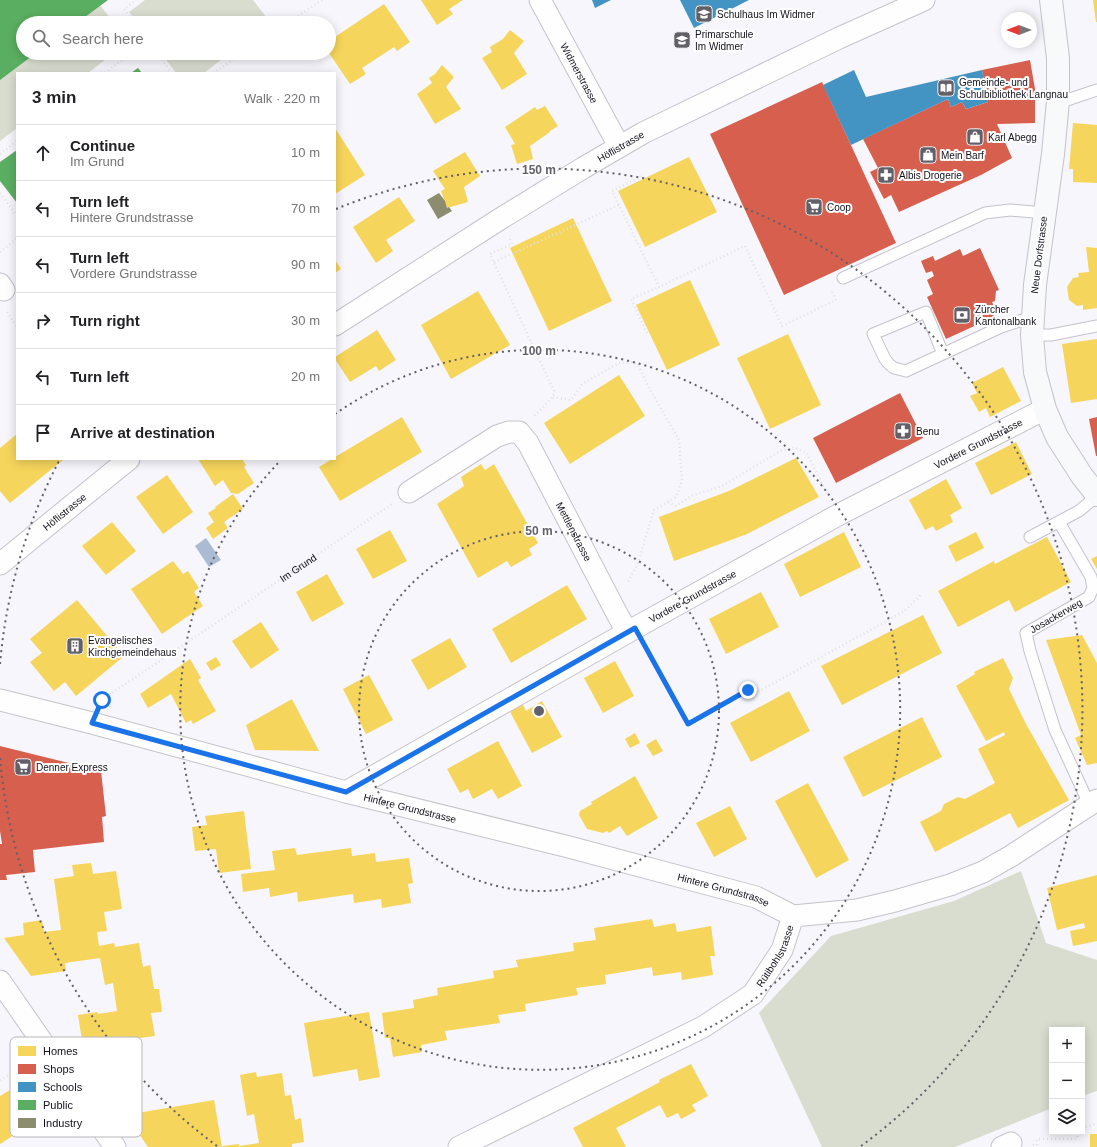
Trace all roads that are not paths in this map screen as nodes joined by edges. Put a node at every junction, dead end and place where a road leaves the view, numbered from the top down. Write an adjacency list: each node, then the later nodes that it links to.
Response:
1 (540, 0): 6 (street, Widmerstrasse)
2 (924, 0): 6 (street, Höflistrasse)
3 (1051, 0): 5 (main road, Neue Dorfstrasse)
4 (1097, 90): 5 (lane)
5 (1058, 101): 7 (main road, Neue Dorfstrasse)
6 (619, 146): 9 (street, Höflistrasse)
7 (1044, 214): 8 (lane); 10 (main road, Neue Dorfstrasse)
8 (843, 278)
9 (336, 324)
10 (1032, 326): 11 (lane); 12 (lane); 13 (main road, Neue Dorfstrasse)
11 (1097, 326)
12 (943, 354): 12 (lane)
13 (1044, 409): 16 (main road, Neue Dorfstrasse); 20 (street, Vordere Grundstrasse)
14 (128, 460): 19 (street, Höflistrasse)
15 (409, 492): 20 (street, Mettlenstrasse)
16 (1097, 496): 17 (lane)
17 (1059, 522): 18 (lane); 23 (lane, Josackerweg)
18 (1030, 537)
19 (0, 564)
20 (631, 630): 22 (street, Vordere Grundstrasse)
21 (0, 700): 22 (street, Hintere Grundstrasse)
22 (346, 792): 24 (street, Hintere Grundstrasse)
23 (1093, 802): 24 (street, Rütibohlstrasse)
24 (793, 916): 29 (street, Rütibohlstrasse)
25 (0, 981): 26 (street)
26 (39, 1037)
27 (108, 1137): 28 (street)
28 (115, 1147)
29 (460, 1147)

